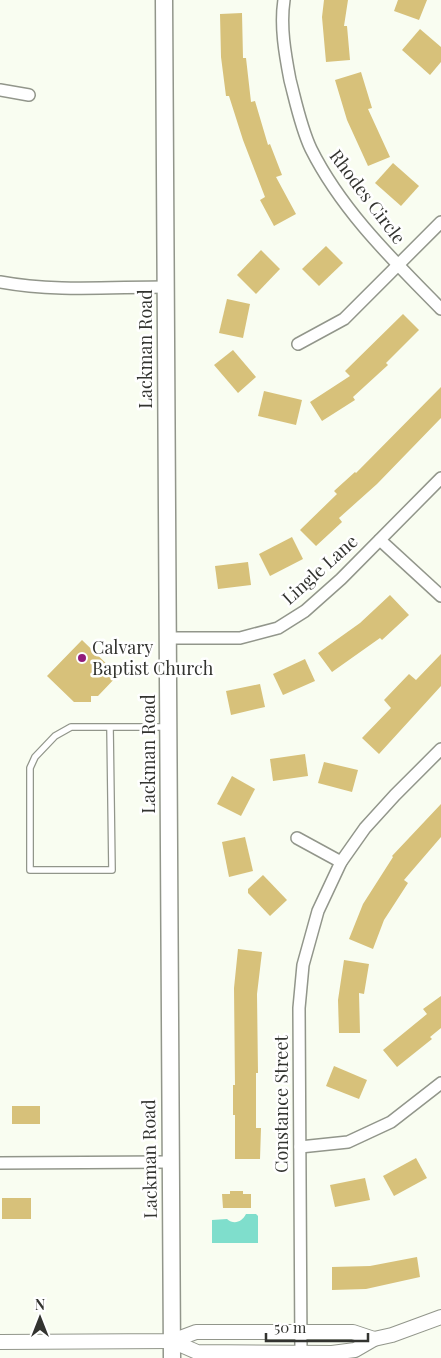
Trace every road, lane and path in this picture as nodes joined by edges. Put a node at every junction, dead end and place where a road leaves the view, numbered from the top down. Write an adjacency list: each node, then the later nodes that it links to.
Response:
1 (164, 0): 8 (main road, Lackman Road)
2 (284, 0): 6 (street, Rhodes Circle)
3 (0, 90): 4 (street)
4 (29, 96)
5 (441, 222): 6 (street)
6 (398, 265): 9 (street, Rhodes Circle); 10 (street)
7 (0, 282): 8 (street)
8 (166, 287): 14 (main road, Lackman Road)
9 (441, 309)
10 (298, 344)
11 (441, 478): 12 (street, Lingle Lane)
12 (380, 540): 13 (street); 14 (street, Lingle Lane)
13 (441, 596)
14 (169, 638): 16 (main road, Lackman Road)
15 (110, 727): 15 (lane); 16 (lane)
16 (169, 727): 22 (main road, Lackman Road)
17 (441, 749): 19 (street, Constance Street)
18 (297, 838): 19 (street)
19 (341, 862): 21 (street, Constance Street)
20 (441, 1083): 21 (street)
21 (300, 1148): 25 (street, Constance Street)
22 (170, 1162): 23 (street); 27 (main road, Lackman Road)
23 (0, 1163)
24 (441, 1317): 26 (street)
25 (301, 1331): 26 (street); 27 (street); 29 (street, Constance Street)
26 (374, 1339): 29 (street)
27 (172, 1341): 28 (street); 29 (street); 30 (main road, Lackman Road)
28 (0, 1342)
29 (301, 1352)
30 (172, 1358)

